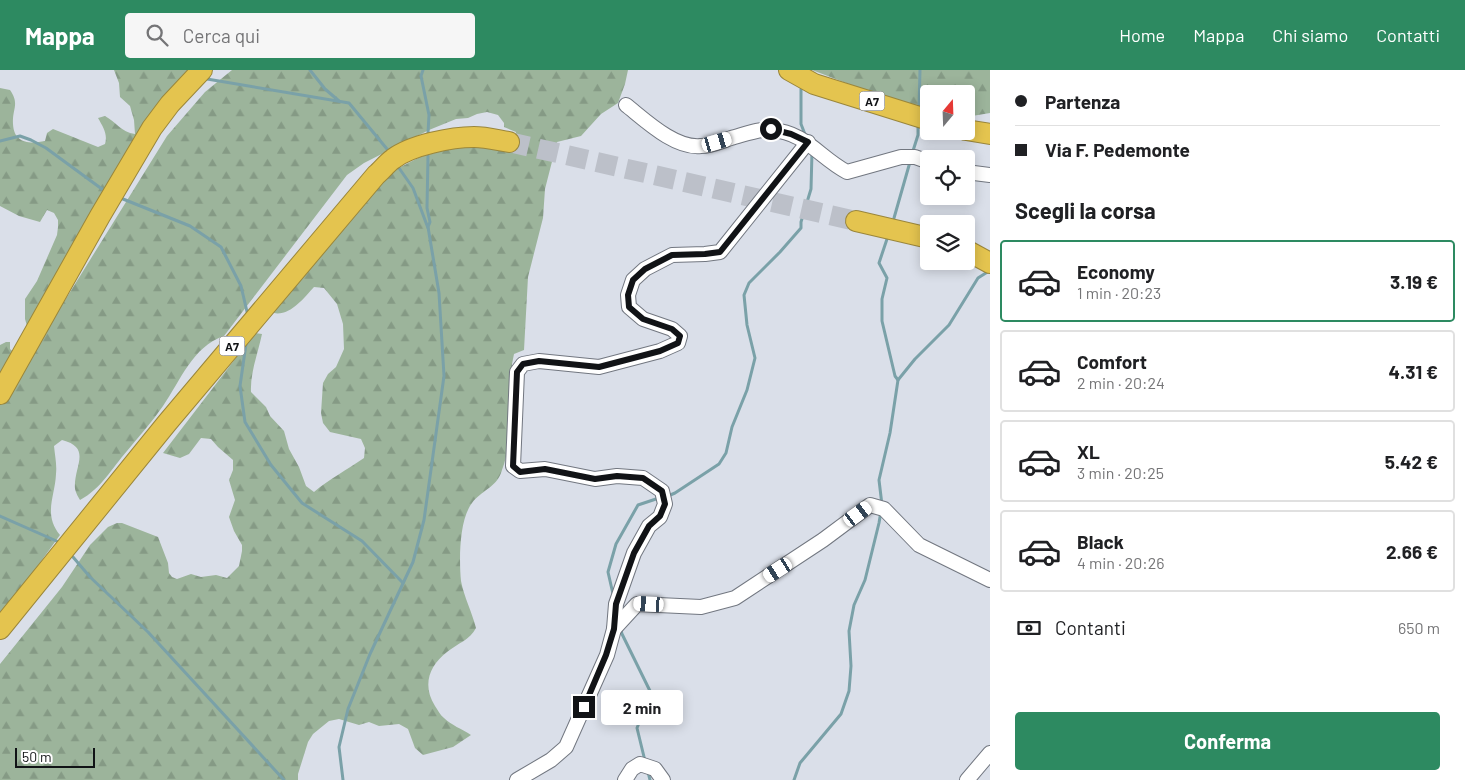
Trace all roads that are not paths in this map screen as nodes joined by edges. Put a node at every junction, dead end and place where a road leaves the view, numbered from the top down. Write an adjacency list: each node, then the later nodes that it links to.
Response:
1 (202, 70): 16 (highway)
2 (789, 70): 4 (highway, A7)
3 (626, 104): 8 (street)
4 (920, 117)
5 (975, 132): 6 (highway)
6 (990, 134)
7 (509, 142): 18 (highway, A7)
8 (808, 142): 9 (street); 19 (street)
9 (920, 159)
10 (975, 173): 11 (street)
11 (990, 175)
12 (856, 221): 13 (highway)
13 (920, 236)
14 (975, 255): 15 (highway)
15 (990, 263)
16 (0, 394)
17 (990, 580): 19 (street)
18 (0, 629)
19 (614, 629): 21 (street)
20 (990, 752): 24 (street)
21 (517, 780)
22 (625, 780): 23 (street)
23 (663, 780)
24 (967, 780)

